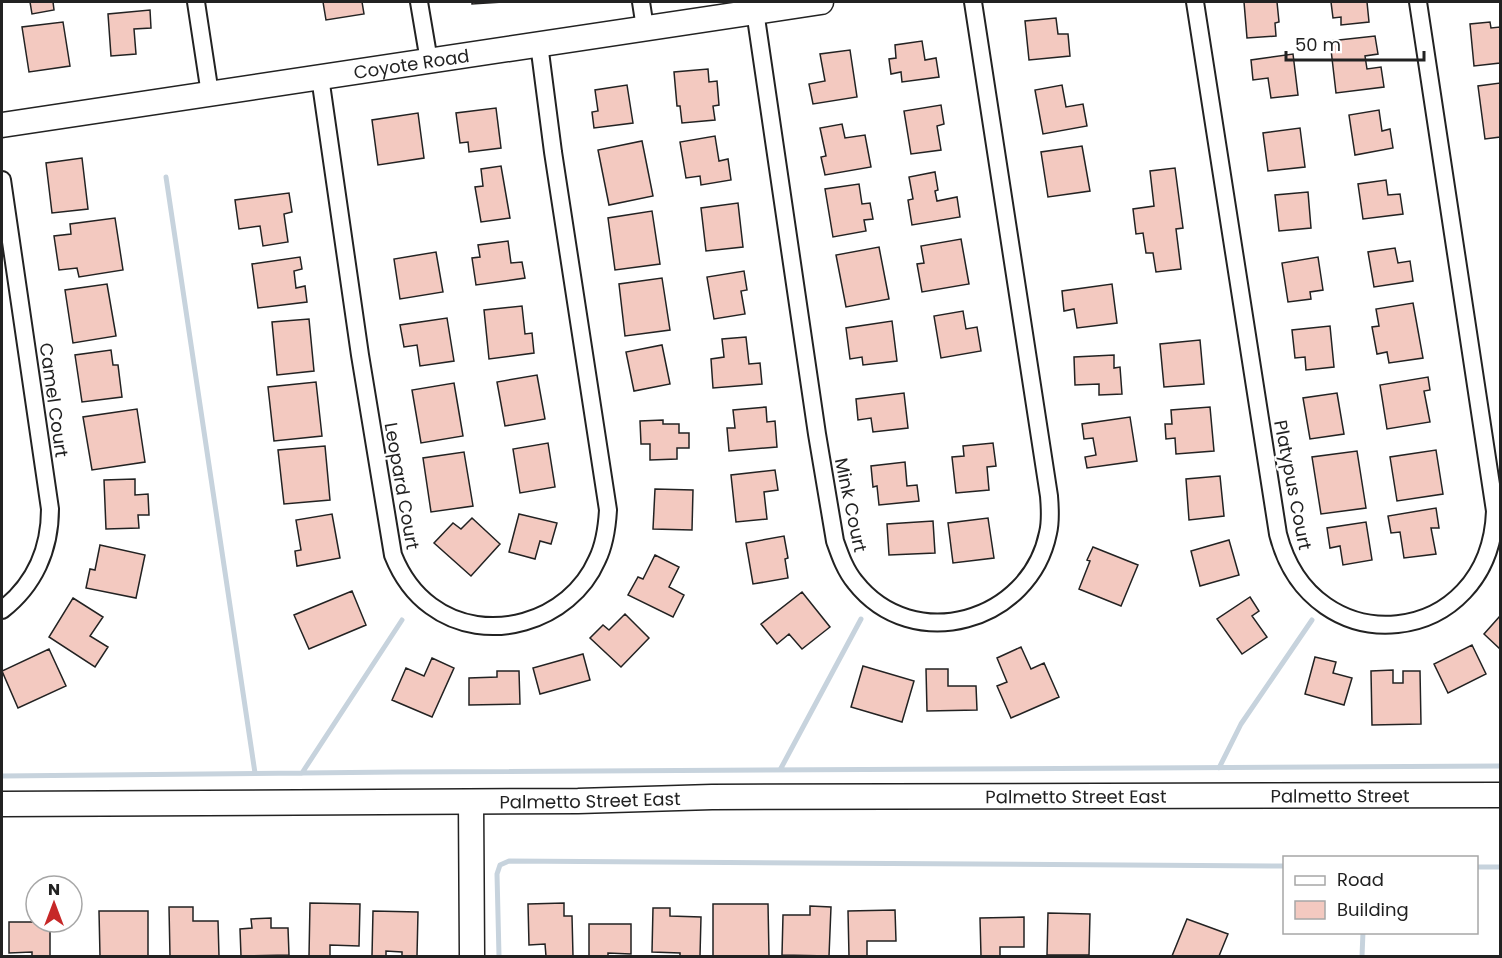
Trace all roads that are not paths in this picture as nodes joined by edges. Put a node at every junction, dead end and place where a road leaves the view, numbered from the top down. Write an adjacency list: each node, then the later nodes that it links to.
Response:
1 (196, 2): 13 (street)
2 (419, 2): 11 (street)
3 (640, 2): 9 (street)
4 (821, 2): 8 (main road, Coyote Road)
5 (973, 2): 8 (street, Mink Court)
6 (1195, 2): 7 (street, Platypus Court)
7 (1418, 2)
8 (754, 11): 9 (main road, Coyote Road)
9 (645, 28): 10 (main road, Coyote Road)
10 (538, 44): 11 (main road, Coyote Road); 12 (street, Leopard Court)
11 (429, 61): 12 (main road, Coyote Road)
12 (320, 77): 13 (main road, Coyote Road)
13 (210, 94): 14 (main road, Coyote Road)
14 (2, 125)
15 (2, 180): 16 (street, Camel Court)
16 (2, 610)
17 (1500, 795): 18 (main road, Palmetto Street)
18 (1178, 796): 19 (main road, Palmetto Street East)
19 (471, 802): 20 (main road, Palmetto Street East); 21 (main road)
20 (2, 804)
21 (472, 957)

